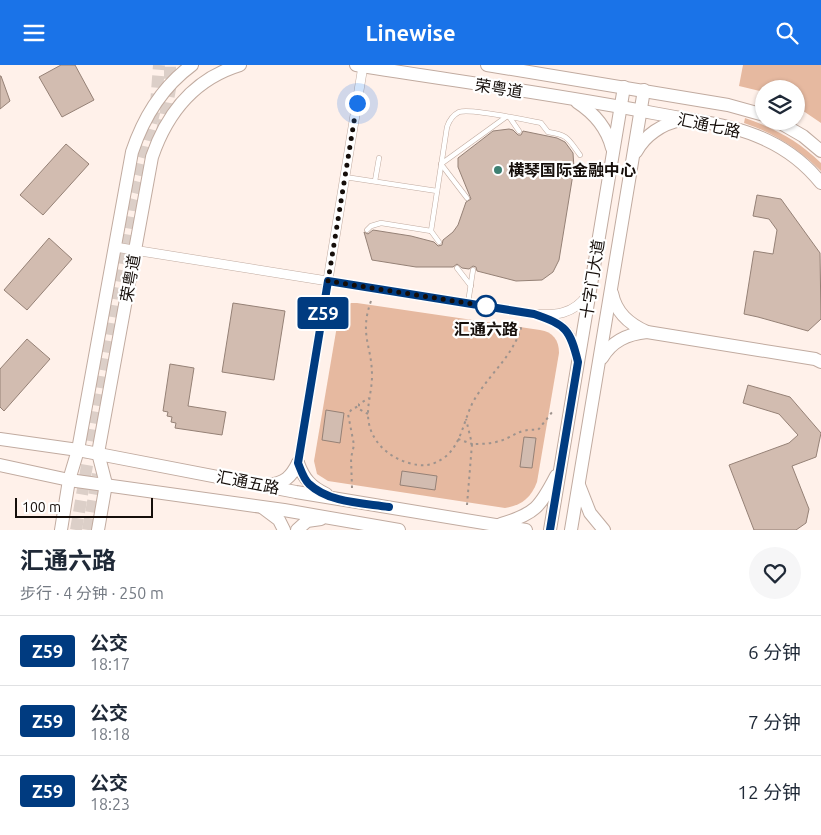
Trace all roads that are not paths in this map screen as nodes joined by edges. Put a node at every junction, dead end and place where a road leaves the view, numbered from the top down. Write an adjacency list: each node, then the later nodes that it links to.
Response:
1 (192, 65): 31 (street, 荣粤道)
2 (240, 65): 32 (street, 荣粤道)
3 (360, 65): 7 (street, 荣粤道); 21 (street)
4 (487, 65): 5 (street, 荣粤道)
5 (624, 87): 6 (street, 荣粤道); 8 (street, 十字门大道)
6 (644, 90): 9 (street, 十字门大道); 10 (street, 汇通七路)
7 (572, 99): 8 (street, 荣粤道); 16 (street)
8 (620, 107): 9 (street, 荣粤道); 16 (street, 十字门大道)
9 (640, 111): 12 (street, 汇通七路); 18 (street, 十字门大道)
10 (755, 112)
11 (508, 117): 14 (lane); 17 (lane); 20 (lane); 20 (lane)
12 (684, 119): 18 (street); 23 (street, 汇通七路)
13 (793, 130): 15 (street)
14 (519, 131)
15 (821, 151)
16 (613, 153): 26 (street, 十字门大道)
17 (580, 155)
18 (633, 157): 27 (street, 十字门大道)
19 (379, 158): 22 (lane)
20 (441, 164): 24 (lane); 25 (lane)
21 (345, 177): 22 (lane); 35 (street)
22 (375, 181): 24 (lane)
23 (821, 183)
24 (437, 191): 29 (lane)
25 (466, 198)
26 (605, 198): 27 (street); 38 (street, 十字门大道)
27 (626, 201): 37 (street, 十字门大道)
28 (367, 229): 29 (lane)
29 (431, 231): 30 (lane)
30 (438, 242)
31 (114, 247): 32 (street); 46 (street, 荣粤道)
32 (135, 250): 35 (street); 47 (street, 荣粤道)
33 (458, 268): 36 (lane)
34 (473, 270): 36 (lane)
35 (328, 281): 39 (street); 48 (street)
36 (471, 286): 39 (lane)
37 (611, 289): 41 (street); 44 (street, 十字门大道)
38 (590, 291): 40 (street); 43 (street, 十字门大道)
39 (468, 304): 40 (street)
40 (534, 314): 43 (street)
41 (647, 332): 42 (street); 44 (street)
42 (819, 359)
43 (578, 362): 50 (street, 十字门大道)
44 (599, 362): 54 (street, 十字门大道)
45 (0, 439): 46 (street, 汇通五路)
46 (78, 449): 47 (street, 汇通五路); 51 (street, 荣粤道)
47 (98, 453): 52 (street, 荣粤道); 53 (street, 汇通五路)
48 (298, 463): 53 (street); 55 (street)
49 (0, 465): 51 (street, 汇通五路)
50 (562, 465): 58 (street); 65 (street, 十字门大道)
51 (69, 480): 52 (street, 汇通五路); 59 (street, 荣粤道)
52 (106, 484): 56 (street, 汇通五路); 60 (street, 荣粤道)
53 (264, 485): 55 (street, 汇通五路)
54 (579, 485): 66 (street, 十字门大道); 67 (street)
55 (336, 499): 58 (street, 汇通五路)
56 (261, 507): 57 (street, 汇通五路); 61 (street)
57 (328, 518): 62 (street); 63 (street, 汇通五路)
58 (496, 525): 64 (street, 汇通五路)
59 (61, 530)
60 (98, 530)
61 (284, 530)
62 (297, 530)
63 (399, 530)
64 (526, 530)
65 (550, 530)
66 (571, 530)
67 (604, 530)

